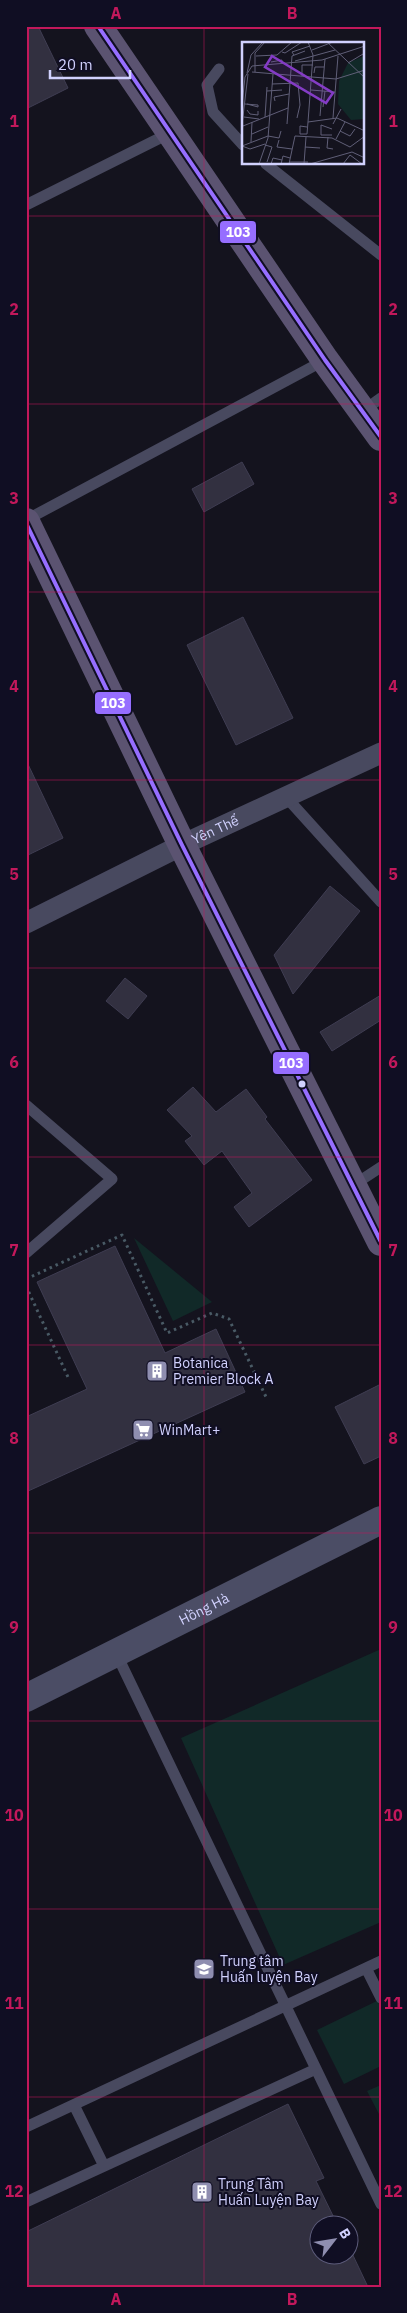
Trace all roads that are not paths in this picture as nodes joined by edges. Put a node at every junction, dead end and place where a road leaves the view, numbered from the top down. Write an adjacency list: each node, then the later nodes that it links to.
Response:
1 (98, 26): 3 (main road)
2 (219, 68): 4 (lane)
3 (172, 132): 6 (lane); 8 (main road)
4 (242, 144)
5 (267, 165): 7 (lane)
6 (26, 205)
7 (381, 255)
8 (325, 360): 9 (main road); 11 (lane)
9 (372, 404): 10 (main road)
10 (381, 437)
11 (26, 521): 14 (main road)
12 (381, 753): 13 (street, Yên Thế)
13 (286, 797): 14 (street, Yên Thế); 15 (lane)
14 (182, 845): 16 (street, Yên Thế); 19 (main road)
15 (381, 902)
16 (26, 923)
17 (26, 1105): 21 (lane)
18 (381, 1167): 19 (lane)
19 (352, 1186): 20 (main road)
20 (381, 1242)
21 (26, 1253)
22 (381, 1520): 23 (street, Hồng Hà)
23 (116, 1653): 24 (street, Hồng Hà); 28 (lane)
24 (26, 1698)
25 (381, 1961): 26 (lane)
26 (366, 1968): 27 (lane); 28 (lane)
27 (381, 1998)
28 (286, 2006): 29 (lane); 30 (lane)
29 (316, 2069): 32 (lane); 34 (lane)
30 (74, 2105): 31 (lane); 32 (lane)
31 (26, 2127)
32 (104, 2166): 33 (lane)
33 (26, 2202)
34 (381, 2204)

